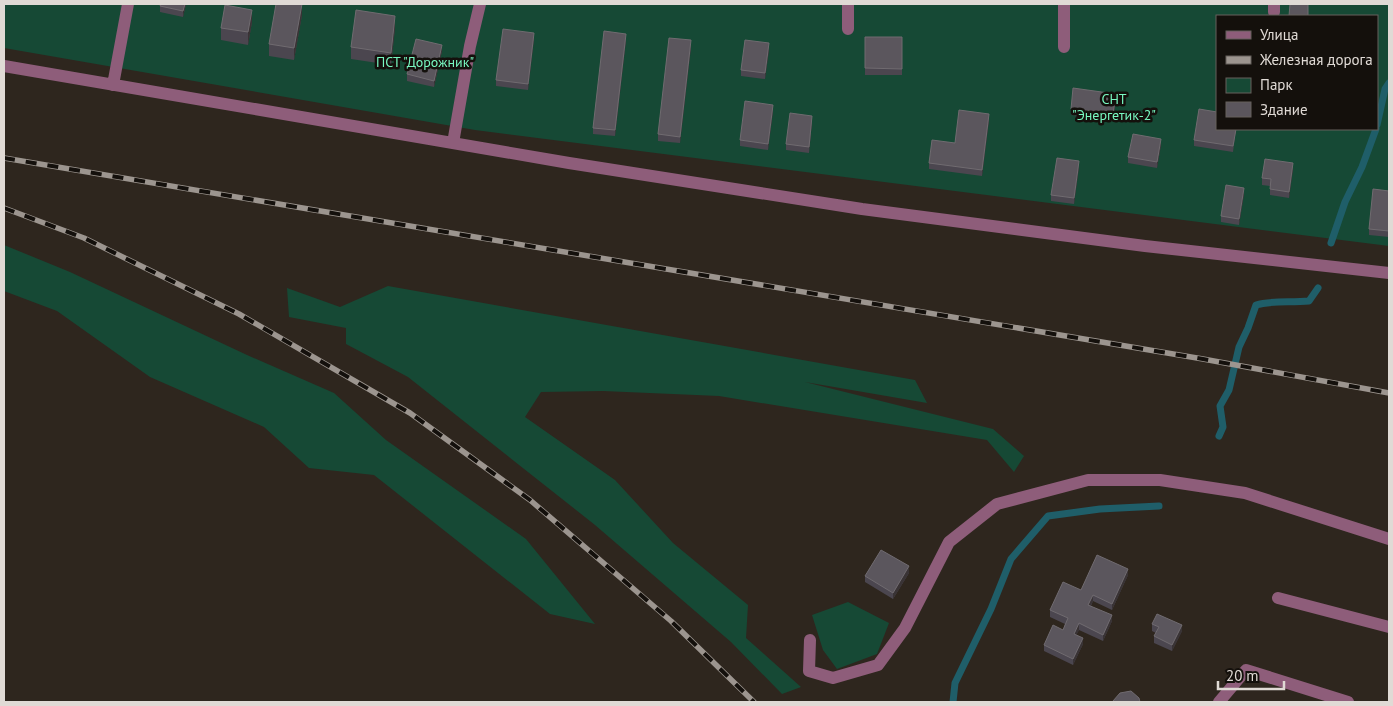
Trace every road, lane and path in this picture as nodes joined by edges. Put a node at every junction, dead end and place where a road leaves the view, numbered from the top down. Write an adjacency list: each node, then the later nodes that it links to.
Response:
1 (128, 4): 8 (street)
2 (480, 4): 9 (street)
3 (848, 4): 5 (street)
4 (1064, 4): 6 (street)
5 (848, 29)
6 (1064, 47)
7 (4, 66): 8 (street)
8 (113, 85): 9 (street)
9 (453, 143): 10 (street)
10 (1389, 273)
11 (1389, 539): 14 (street)
12 (1278, 598): 13 (street)
13 (1389, 627)
14 (810, 640)
15 (1219, 702): 16 (street)
16 (1348, 702)

